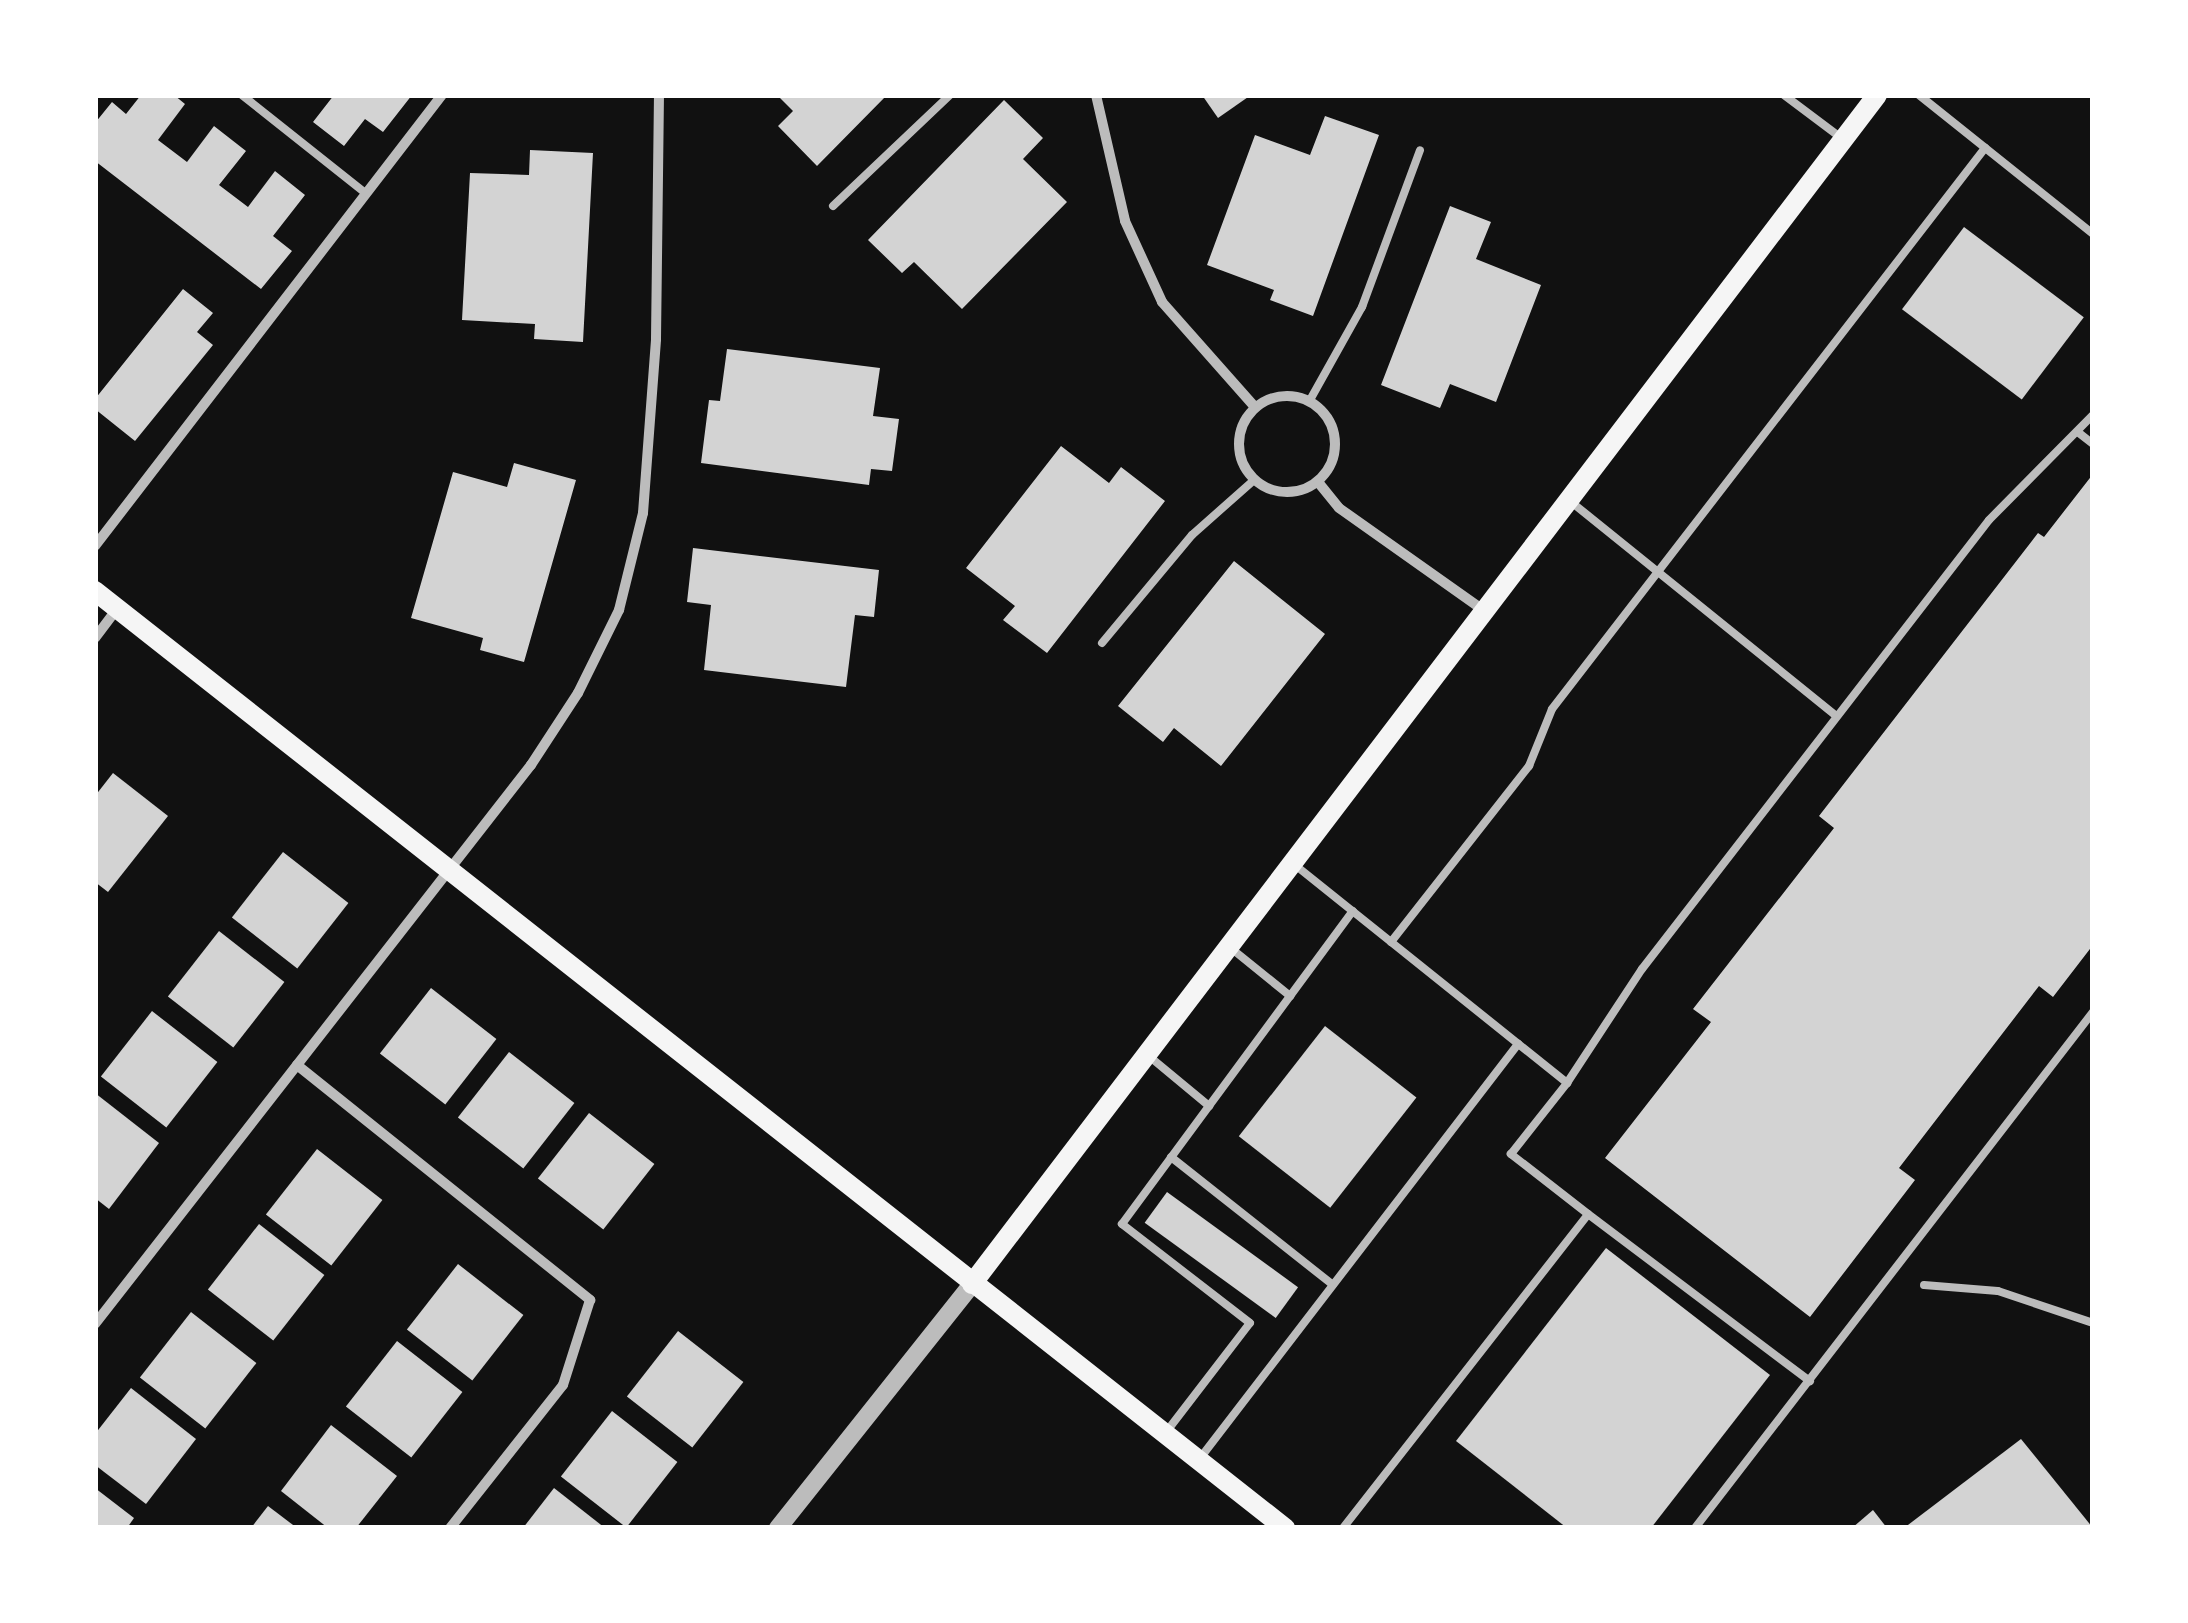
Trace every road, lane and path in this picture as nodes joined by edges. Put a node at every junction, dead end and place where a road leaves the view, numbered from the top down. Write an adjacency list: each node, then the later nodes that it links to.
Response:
1 (242, 95): 12 (lane)
2 (442, 95): 12 (street)
3 (659, 95): 32 (street)
4 (950, 95): 13 (lane)
5 (1096, 95): 16 (street)
6 (1784, 95): 9 (lane)
7 (1877, 95): 9 (main road)
8 (1919, 95): 10 (lane)
9 (1843, 140): 22 (main road)
10 (1986, 148): 14 (lane); 24 (lane)
11 (1420, 150): 15 (lane)
12 (365, 193): 23 (street)
13 (833, 206)
14 (2093, 234)
15 (1310, 400): 16 (street); 21 (street)
16 (1255, 407): 20 (street)
17 (2093, 415): 18 (lane)
18 (2079, 433): 19 (lane); 30 (lane)
19 (2093, 444)
20 (1254, 480): 21 (street); 29 (lane)
21 (1318, 482): 27 (street)
22 (1566, 499): 24 (lane); 27 (main road)
23 (95, 546)
24 (1657, 573): 30 (lane); 34 (lane)
25 (95, 591): 26 (main road)
26 (118, 608): 28 (street); 32 (main road)
27 (1483, 610): 31 (main road)
28 (95, 638)
29 (1102, 643)
30 (1836, 716): 41 (lane)
31 (1292, 862): 33 (lane); 35 (main road)
32 (446, 871): 40 (street); 45 (main road)
33 (1353, 911): 34 (lane); 36 (lane)
34 (1391, 942): 38 (lane)
35 (1228, 947): 36 (lane); 39 (main road)
36 (1290, 996): 42 (lane)
37 (2093, 1012): 50 (lane)
38 (1518, 1044): 41 (lane); 46 (lane)
39 (1147, 1054): 42 (lane); 45 (main road)
40 (297, 1065): 49 (street); 53 (street)
41 (1568, 1082): 44 (lane)
42 (1209, 1106): 43 (lane)
43 (1171, 1157): 46 (lane); 51 (lane)
44 (1588, 1214): 50 (lane); 56 (lane)
45 (972, 1284): 51 (main road); 54 (street)
46 (1333, 1286): 52 (lane)
47 (1924, 1286): 48 (lane)
48 (2093, 1323)
49 (95, 1324)
50 (1810, 1381): 57 (lane)
51 (1165, 1434): 52 (main road)
52 (1198, 1460): 55 (main road)
53 (450, 1528)
54 (778, 1528)
55 (1285, 1528)
56 (1343, 1528)
57 (1695, 1528)

